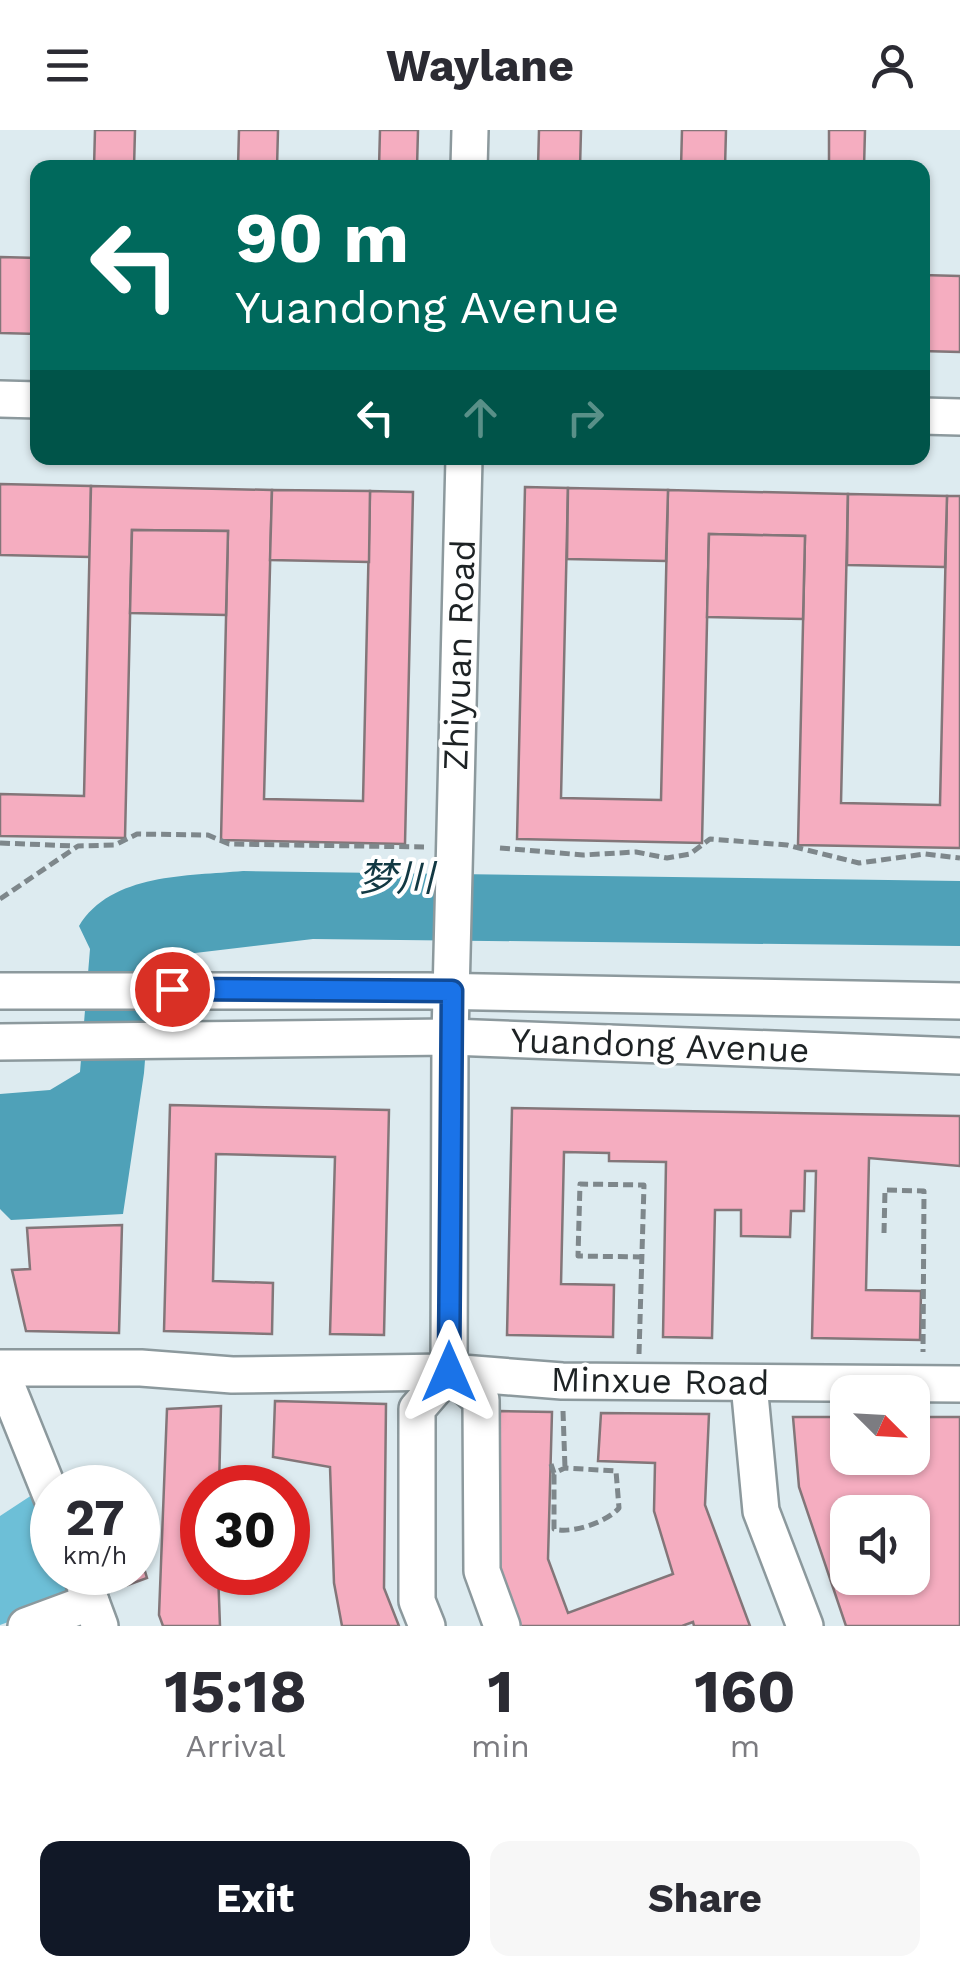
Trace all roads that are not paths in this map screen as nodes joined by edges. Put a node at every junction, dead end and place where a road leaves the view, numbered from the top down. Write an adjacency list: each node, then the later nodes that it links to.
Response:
1 (470, 130): 2 (street)
2 (469, 160)
3 (0, 400): 4 (street)
4 (30, 400)
5 (930, 416): 6 (street)
6 (960, 417)
7 (464, 465): 9 (street, Zhiyuan Road)
8 (0, 991): 9 (street, Yuandong Avenue)
9 (452, 991): 10 (street, Yuandong Avenue); 11 (street, Zhiyuan Road)
10 (960, 1001)
11 (450, 1036): 12 (street, Yuandong Avenue); 13 (street, Yuandong Avenue); 15 (street, Zhiyuan Road)
12 (0, 1042)
13 (960, 1056)
14 (0, 1368): 15 (street, Minxue Road); 18 (street)
15 (449, 1372): 16 (street, Minxue Road); 21 (street); 22 (street)
16 (749, 1384): 17 (street, Minxue Road); 23 (street)
17 (960, 1384)
18 (39, 1465)
19 (90, 1600): 20 (street)
20 (26, 1626)
21 (427, 1626)
22 (502, 1626)
23 (805, 1626)

